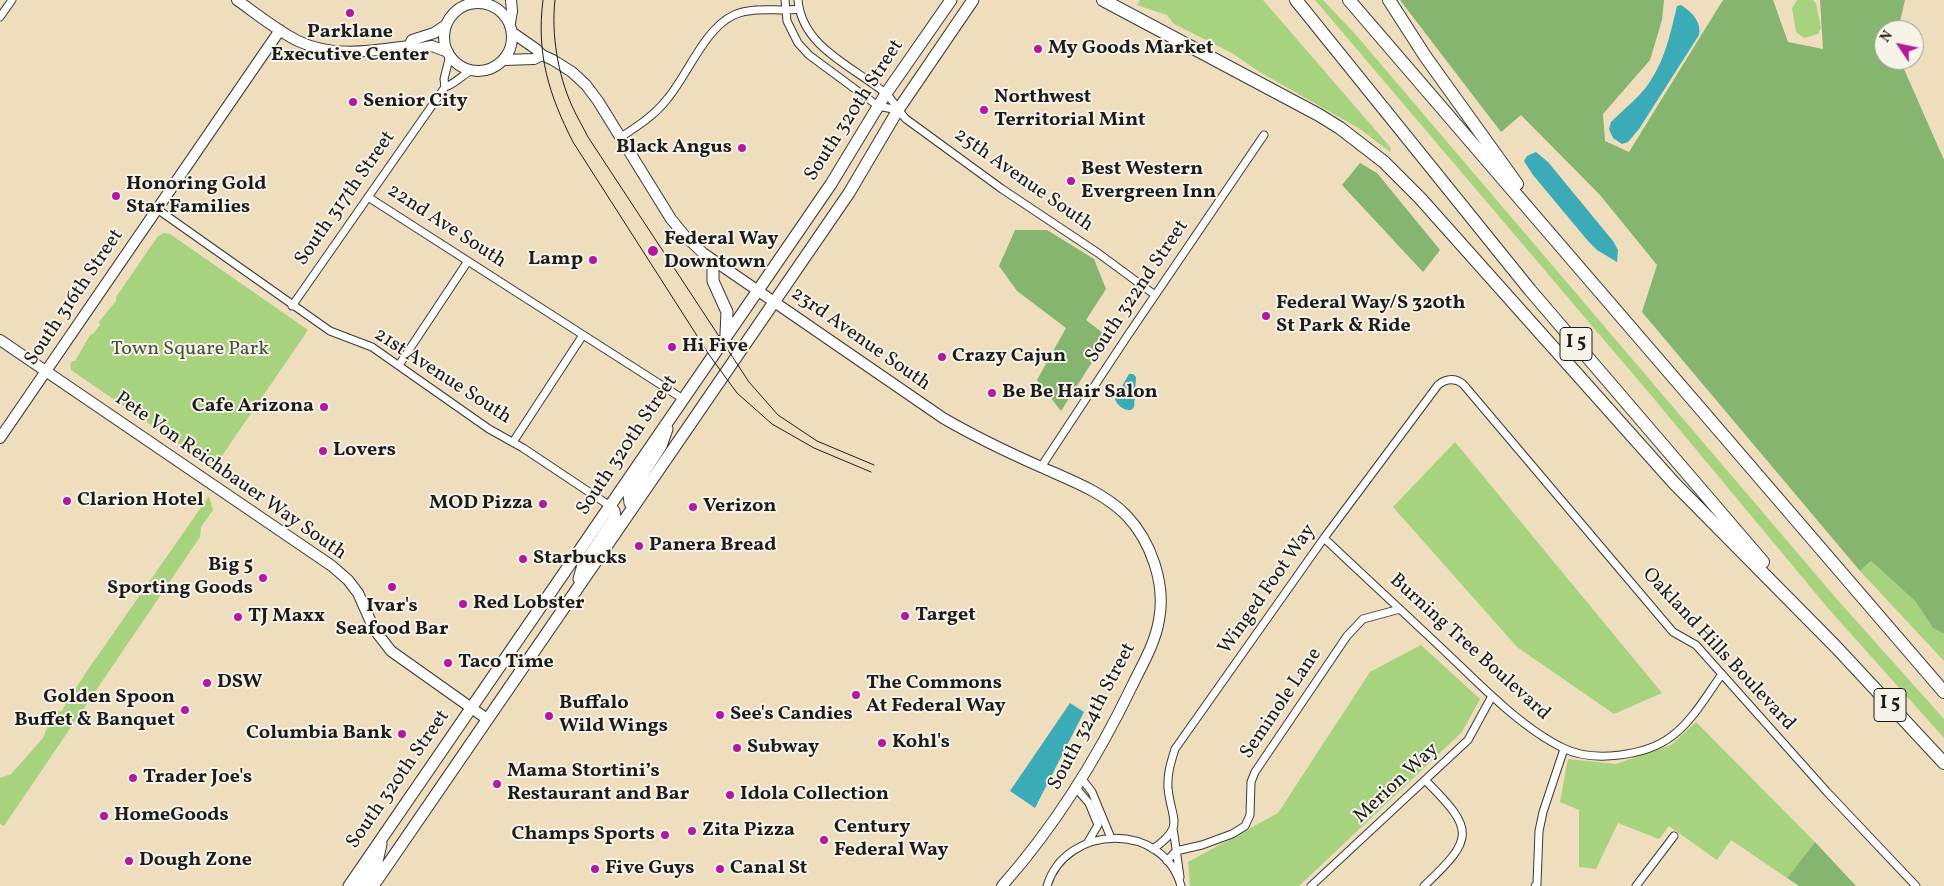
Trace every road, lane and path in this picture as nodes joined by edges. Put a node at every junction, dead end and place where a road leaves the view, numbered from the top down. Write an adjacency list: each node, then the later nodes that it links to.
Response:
1 (12, 0): 16 (street)
2 (237, 0): 19 (street)
3 (511, 0): 18 (street)
4 (785, 0): 15 (street)
5 (798, 0): 14 (street, 25th Avenue South)
6 (951, 0): 27 (main road, South 320th Street)
7 (973, 0): 29 (main road, South 320th Street)
8 (1103, 0): 58 (highway)
9 (1290, 0): 20 (highway, I 5)
10 (1296, 0): 20 (highway)
11 (1349, 0): 34 (highway, I 5)
12 (1389, 0): 34 (highway)
13 (479, 1): 17 (street); 18 (street)
14 (799, 8): 15 (street); 27 (street, 25th Avenue South)
15 (786, 10): 28 (street); 31 (street)
16 (0, 18)
17 (446, 25): 21 (street); 22 (street)
18 (511, 28): 23 (street); 24 (street)
19 (280, 30): 21 (street); 33 (street, South 316th Street)
20 (1323, 35): 58 (highway, I 5)
21 (409, 46): 22 (street)
22 (449, 54): 25 (street); 26 (street, South 317th Street)
23 (542, 55): 24 (street); 31 (street, 23rd Avenue South)
24 (504, 60): 25 (street)
25 (472, 70): 26 (street, South 317th Street)
26 (445, 87): 32 (street, South 317th Street)
27 (886, 94): 28 (main road, South 320th Street); 29 (street, 25th Avenue South)
28 (878, 106): 29 (street); 37 (main road, South 320th Street)
29 (898, 110): 38 (street, 25th Avenue South); 39 (main road, South 320th Street)
30 (1264, 135): 38 (street, South 322nd Street)
31 (621, 137): 36 (street, 23rd Avenue South)
32 (368, 197): 35 (street, 22nd Ave South); 40 (street, South 317th Street)
33 (157, 209): 40 (street, 21st Avenue South); 45 (street, South 316th Street)
34 (1566, 251): 60 (highway, I 5)
35 (468, 261): 41 (street, 22nd Ave South); 44 (street)
36 (714, 262): 37 (street, 23rd Avenue South); 42 (main road)
37 (757, 291): 39 (street, 23rd Avenue South); 42 (main road, South 320th Street)
38 (1155, 295): 51 (street, South 322nd Street)
39 (774, 302): 51 (street, 23rd Avenue South); 53 (main road, South 320th Street)
40 (292, 306): 44 (street, 21st Avenue South)
41 (583, 335): 47 (street, 22nd Ave South); 50 (street)
42 (725, 338): 47 (main road, South 320th Street)
43 (0, 340): 45 (street, Pete Von Reichbauer Way South)
44 (399, 365): 50 (street, 21st Avenue South)
45 (46, 372): 49 (street, South 316th Street); 62 (street, Pete Von Reichbauer Way South)
46 (1463, 384): 54 (street, Winged Foot Way); 59 (street, Oakland Hills Boulevard)
47 (683, 399): 48 (main road, South 320th Street)
48 (670, 418): 52 (main road, South 320th Street); 53 (main road)
49 (0, 438)
50 (513, 442): 52 (street, 21st Avenue South)
51 (1041, 467): 55 (street, 23rd Avenue South)
52 (610, 506): 56 (main road); 62 (main road, South 320th Street)
53 (633, 507): 56 (main road, South 320th Street)
54 (1324, 538): 57 (street, Burning Tree Boulevard); 68 (street, Winged Foot Way)
55 (1147, 546): 67 (street, South 324th Street)
56 (577, 588): 63 (main road, South 320th Street)
57 (1400, 609): 61 (street, Burning Tree Boulevard); 74 (street, Seminole Lane)
58 (1836, 647): 65 (highway, I 5)
59 (1722, 674): 64 (street, Burning Tree Boulevard); 86 (street, Oakland Hills Boulevard)
60 (1944, 692)
61 (1492, 696): 64 (street, Burning Tree Boulevard); 66 (street, Merion Way)
62 (471, 708): 63 (street, Pete Von Reichbauer Way South); 70 (main road, South 320th Street)
63 (488, 719): 80 (main road, South 320th Street)
64 (1564, 748): 77 (street)
65 (1944, 763)
66 (1426, 780): 83 (street, Merion Way); 84 (street)
67 (1079, 783): 71 (street); 72 (street); 81 (street, South 324th Street)
68 (1173, 828): 73 (street); 74 (street, Winged Foot Way)
69 (1674, 836): 85 (street)
70 (382, 838): 78 (main road, South 320th Street); 79 (main road)
71 (1111, 838): 72 (street); 73 (street)
72 (1088, 842): 82 (street)
73 (1153, 849): 75 (street)
74 (1176, 851): 75 (street); 76 (street, Winged Foot Way)
75 (1167, 861): 76 (street)
76 (1181, 884)
77 (1538, 885)
78 (349, 886)
79 (361, 886)
80 (373, 886)
81 (1002, 886)
82 (1047, 886)
83 (1311, 886)
84 (1424, 886)
85 (1636, 886)
86 (1916, 886)

